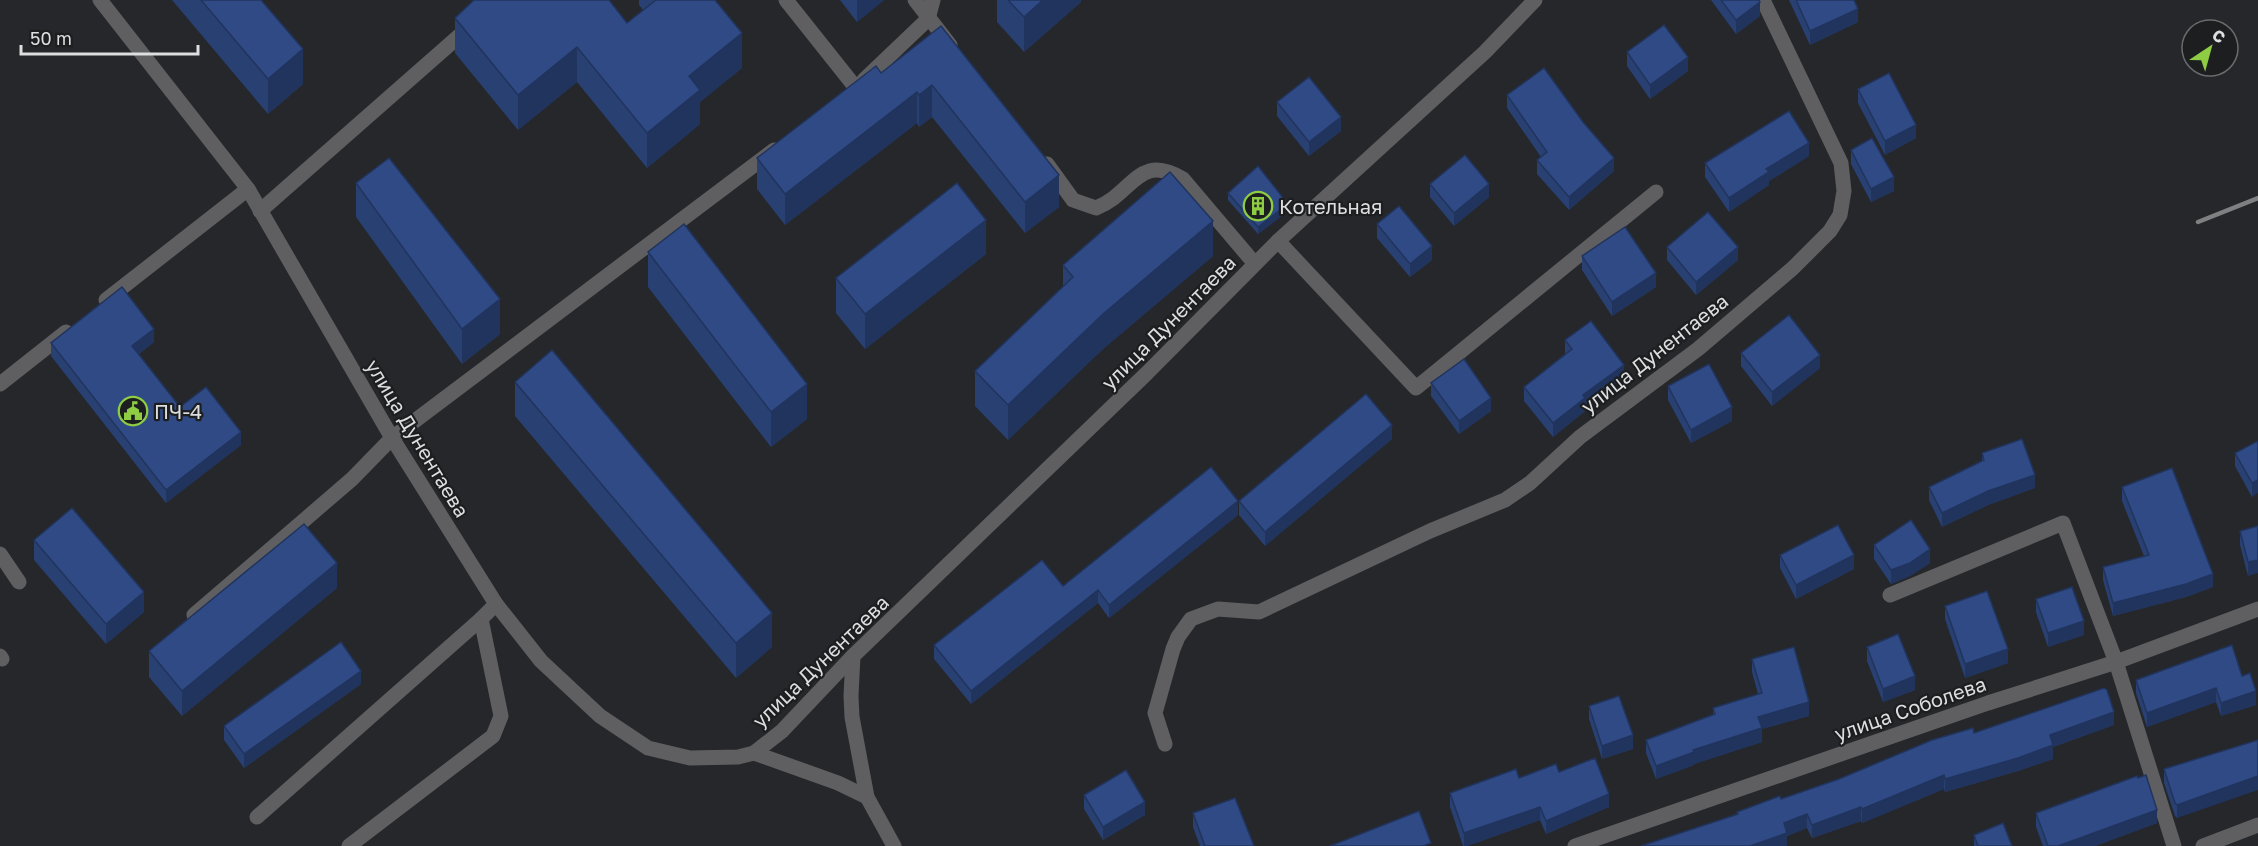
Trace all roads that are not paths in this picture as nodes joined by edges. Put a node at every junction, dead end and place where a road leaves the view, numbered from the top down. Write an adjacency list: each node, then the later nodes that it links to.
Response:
1 (100, 0): 12 (street, улица Дунентаева)
2 (500, 0): 14 (street)
3 (786, 0): 8 (street)
4 (915, 0): 8 (street)
5 (933, 0): 8 (street)
6 (1535, 0): 15 (street, улица Дунентаева)
7 (1763, 0): 28 (street, улица Дунентаева)
8 (928, 19): 9 (street)
9 (957, 55)
10 (789, 138): 18 (street)
11 (1039, 155): 16 (street)
12 (248, 189): 14 (street, улица Дунентаева); 17 (street)
13 (1656, 192): 15 (street)
14 (260, 211): 18 (street, улица Дунентаева)
15 (1278, 241): 16 (street, улица Дунентаева)
16 (1256, 264): 26 (street, улица Дунентаева)
17 (0, 384)
18 (392, 438): 22 (street, улица Дунентаева); 24 (street)
19 (0, 555): 20 (street)
20 (19, 582)
21 (1890, 596): 27 (street)
22 (496, 604): 25 (street); 29 (street, улица Дунентаева)
23 (2258, 609): 27 (street, улица Соболева)
24 (192, 617)
25 (481, 619): 31 (street); 33 (street)
26 (854, 656): 29 (street, улица Дунентаева); 30 (street)
27 (2116, 662): 35 (street, улица Соболева); 36 (street)
28 (1165, 744)
29 (754, 753): 30 (street)
30 (867, 797): 34 (street)
31 (257, 817)
32 (2258, 825): 37 (street)
33 (349, 846)
34 (894, 846)
35 (1575, 846)
36 (2174, 846)
37 (2203, 846)

